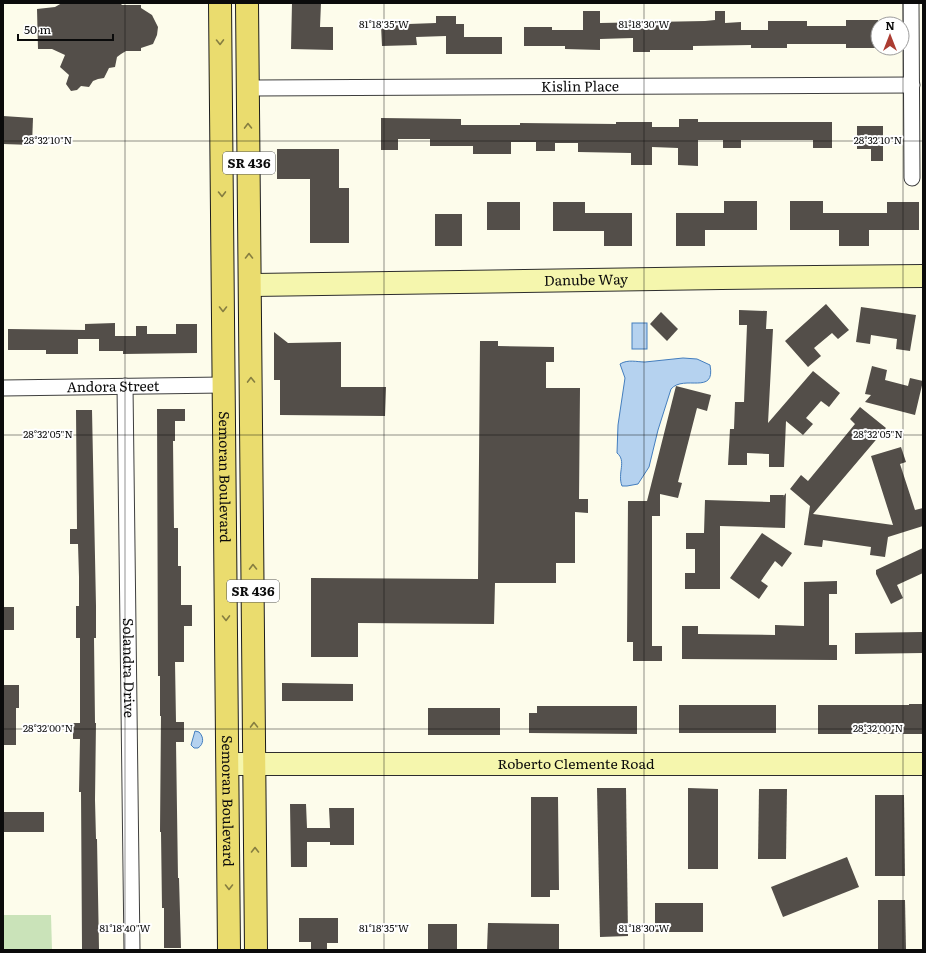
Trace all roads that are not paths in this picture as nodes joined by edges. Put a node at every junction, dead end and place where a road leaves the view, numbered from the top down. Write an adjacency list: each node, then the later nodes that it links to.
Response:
1 (220, 3): 7 (main road, Semoran Boulevard / SR 436, one-way to 7)
2 (247, 3): 5 (main road, Semoran Boulevard / SR 436)
3 (911, 3): 4 (street)
4 (912, 85): 5 (street, Kislin Place); 6 (street)
5 (248, 88): 10 (main road, Semoran Boulevard / SR 436, one-way to 5)
6 (912, 178)
7 (222, 242): 9 (main road, Semoran Boulevard / SR 436); 10 (main road)
8 (923, 276): 10 (street, Danube Way)
9 (223, 281): 11 (main road); 12 (main road, Semoran Boulevard / SR 436, one-way to 12)
10 (250, 285): 11 (main road, Semoran Boulevard / SR 436)
11 (250, 323): 16 (main road, Semoran Boulevard / SR 436, one-way to 11)
12 (223, 385): 13 (street, Andora Street); 15 (main road, Semoran Boulevard / SR 436, one-way to 15)
13 (125, 386): 14 (street, Andora Street); 18 (street, Solandra Drive)
14 (3, 388)
15 (228, 764): 16 (street, Roberto Clemente Road); 19 (main road, Semoran Boulevard / SR 436, one-way to 19)
16 (255, 764): 17 (street, Roberto Clemente Road); 20 (main road, Semoran Boulevard / SR 436, one-way to 16)
17 (923, 764)
18 (132, 950)
19 (229, 950)
20 (256, 950)

